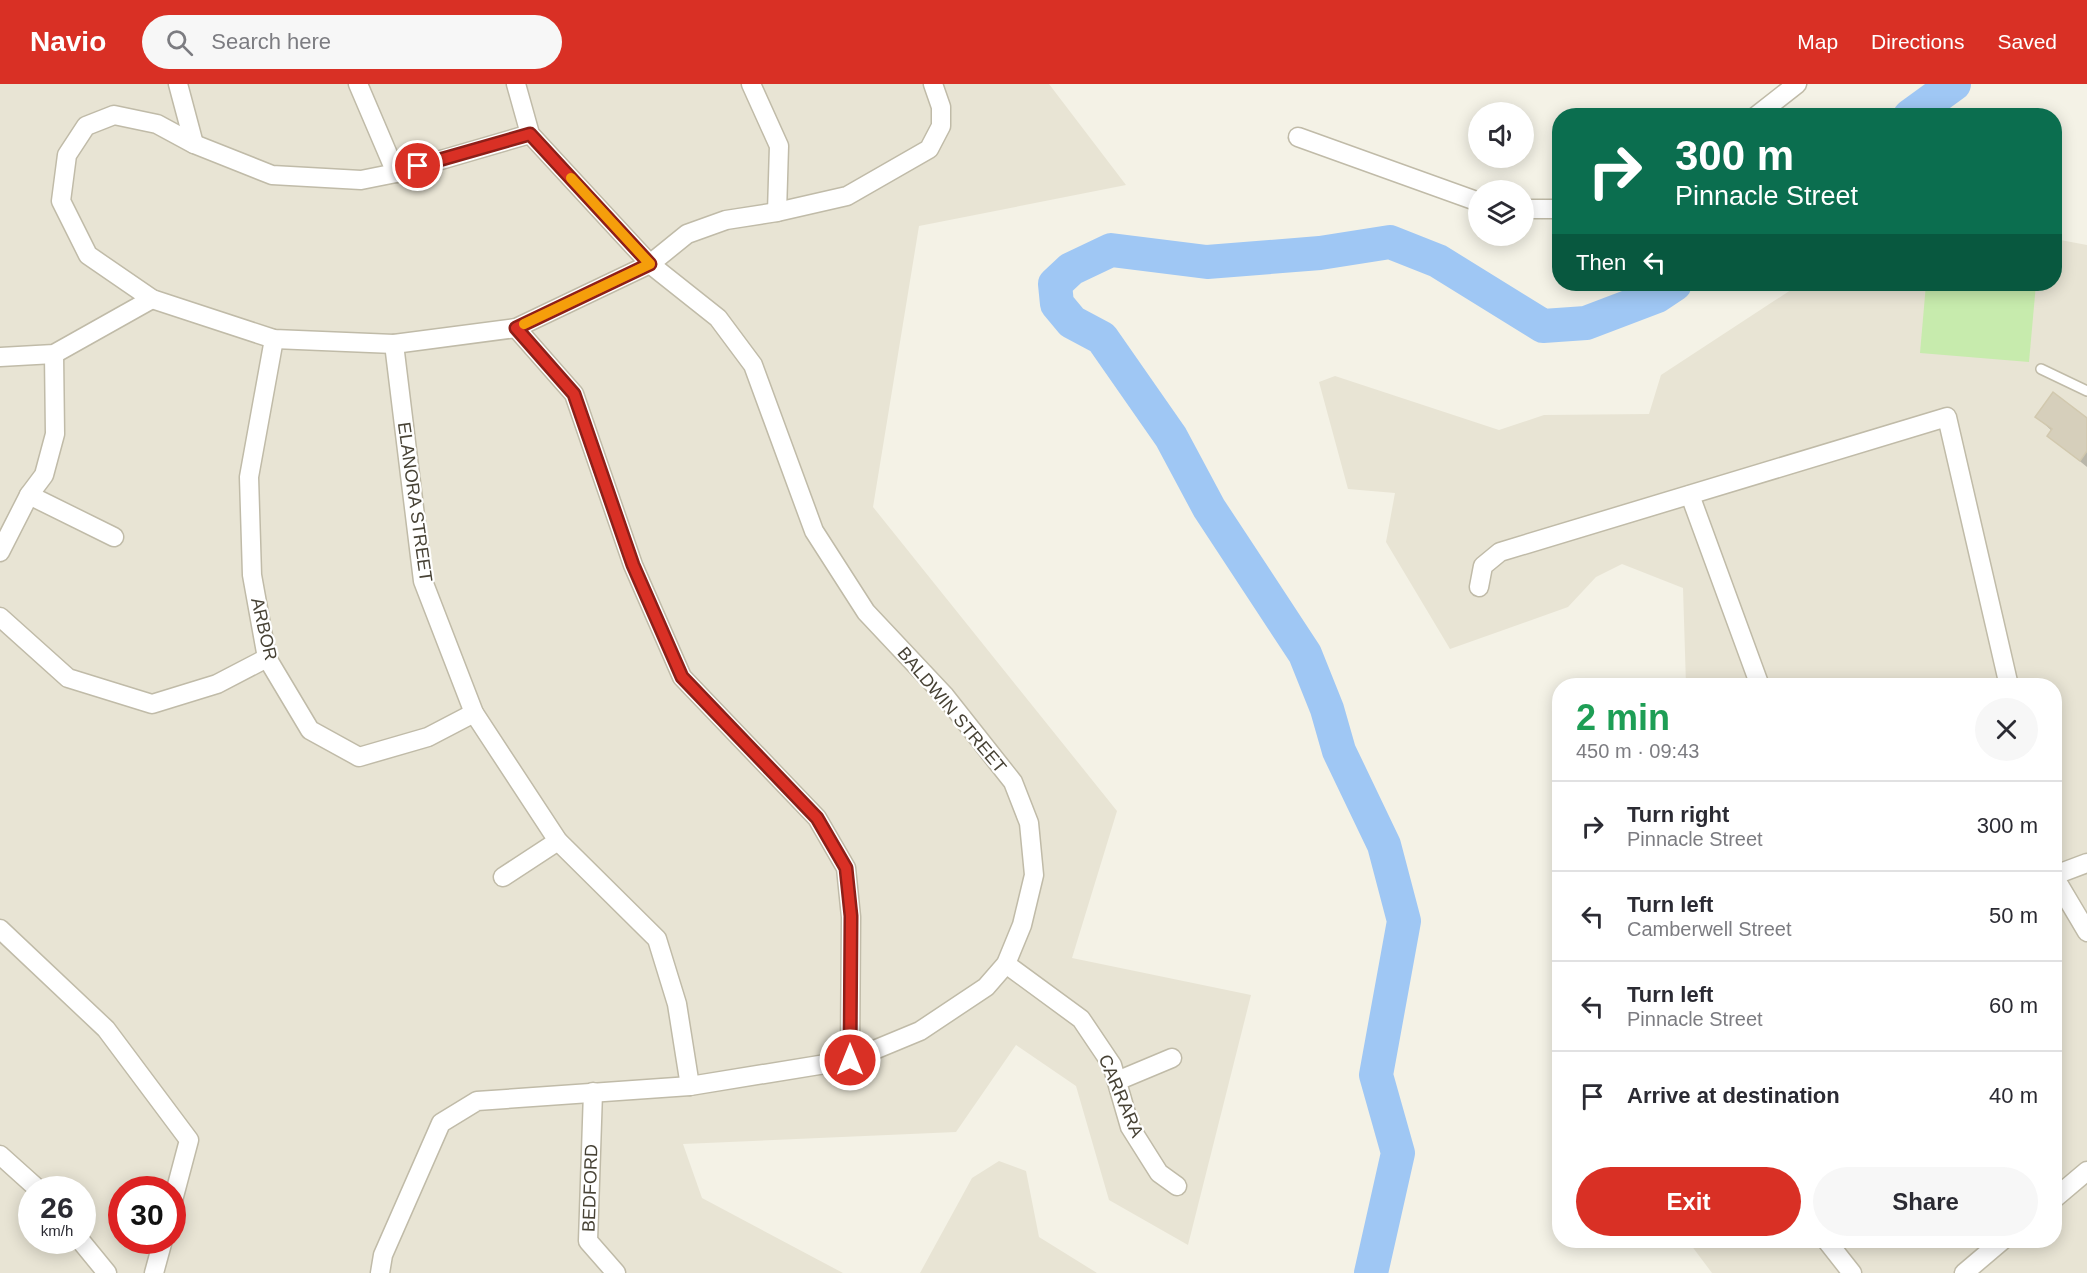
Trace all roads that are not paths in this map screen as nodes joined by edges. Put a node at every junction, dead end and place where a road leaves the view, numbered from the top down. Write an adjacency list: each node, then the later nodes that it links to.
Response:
1 (178, 84): 10 (street)
2 (358, 84): 11 (street)
3 (516, 84): 8 (street)
4 (751, 84): 15 (street)
5 (933, 84): 15 (street)
6 (1797, 84): 7 (street)
7 (1766, 108)
8 (530, 134): 11 (street); 16 (street, BALDWIN STREET)
9 (1299, 137): 12 (street)
10 (194, 144): 11 (street); 17 (street)
11 (396, 173)
12 (1468, 198)
13 (1534, 209): 14 (street)
14 (1552, 209)
15 (777, 212): 16 (street)
16 (650, 264): 18 (street); 42 (street, BALDWIN STREET)
17 (152, 298): 19 (street); 21 (street)
18 (516, 328): 20 (street); 44 (street)
19 (274, 339): 20 (street); 31 (street, ARBOR)
20 (394, 344): 34 (street, ELANORA STREET)
21 (54, 354): 22 (street); 25 (street)
22 (0, 357)
23 (2041, 369): 24 (lane)
24 (2087, 391)
25 (30, 495): 27 (street); 28 (street)
26 (1690, 495): 29 (street); 32 (street); 33 (street)
27 (114, 537)
28 (0, 552)
29 (1479, 587)
30 (0, 616): 31 (street)
31 (267, 658): 34 (street, ARBOR)
32 (1757, 678)
33 (2007, 678)
34 (474, 713): 35 (street, ELANORA STREET)
35 (558, 841): 38 (street); 46 (street, ELANORA STREET)
36 (2087, 863): 37 (street)
37 (2062, 874)
38 (502, 877)
39 (2062, 889): 41 (street)
40 (0, 929): 51 (street)
41 (2087, 932)
42 (1006, 964): 44 (street, BALDWIN STREET); 45 (street, CARRARA)
43 (1172, 1058): 45 (street)
44 (850, 1060): 46 (street, BALDWIN STREET)
45 (1117, 1081): 52 (street, CARRARA)
46 (690, 1086): 47 (street, BALDWIN STREET)
47 (593, 1092): 60 (street, BALDWIN STREET); 61 (street, BEDFORD)
48 (0, 1155): 50 (street)
49 (2087, 1171): 53 (street)
50 (23, 1176)
51 (179, 1176)
52 (1177, 1186)
53 (2062, 1191)
54 (1832, 1248): 62 (street)
55 (1994, 1248): 63 (street)
56 (91, 1254): 58 (street)
57 (159, 1254): 59 (street)
58 (106, 1273)
59 (154, 1273)
60 (380, 1273)
61 (616, 1273)
62 (1852, 1273)
63 (1964, 1273)

